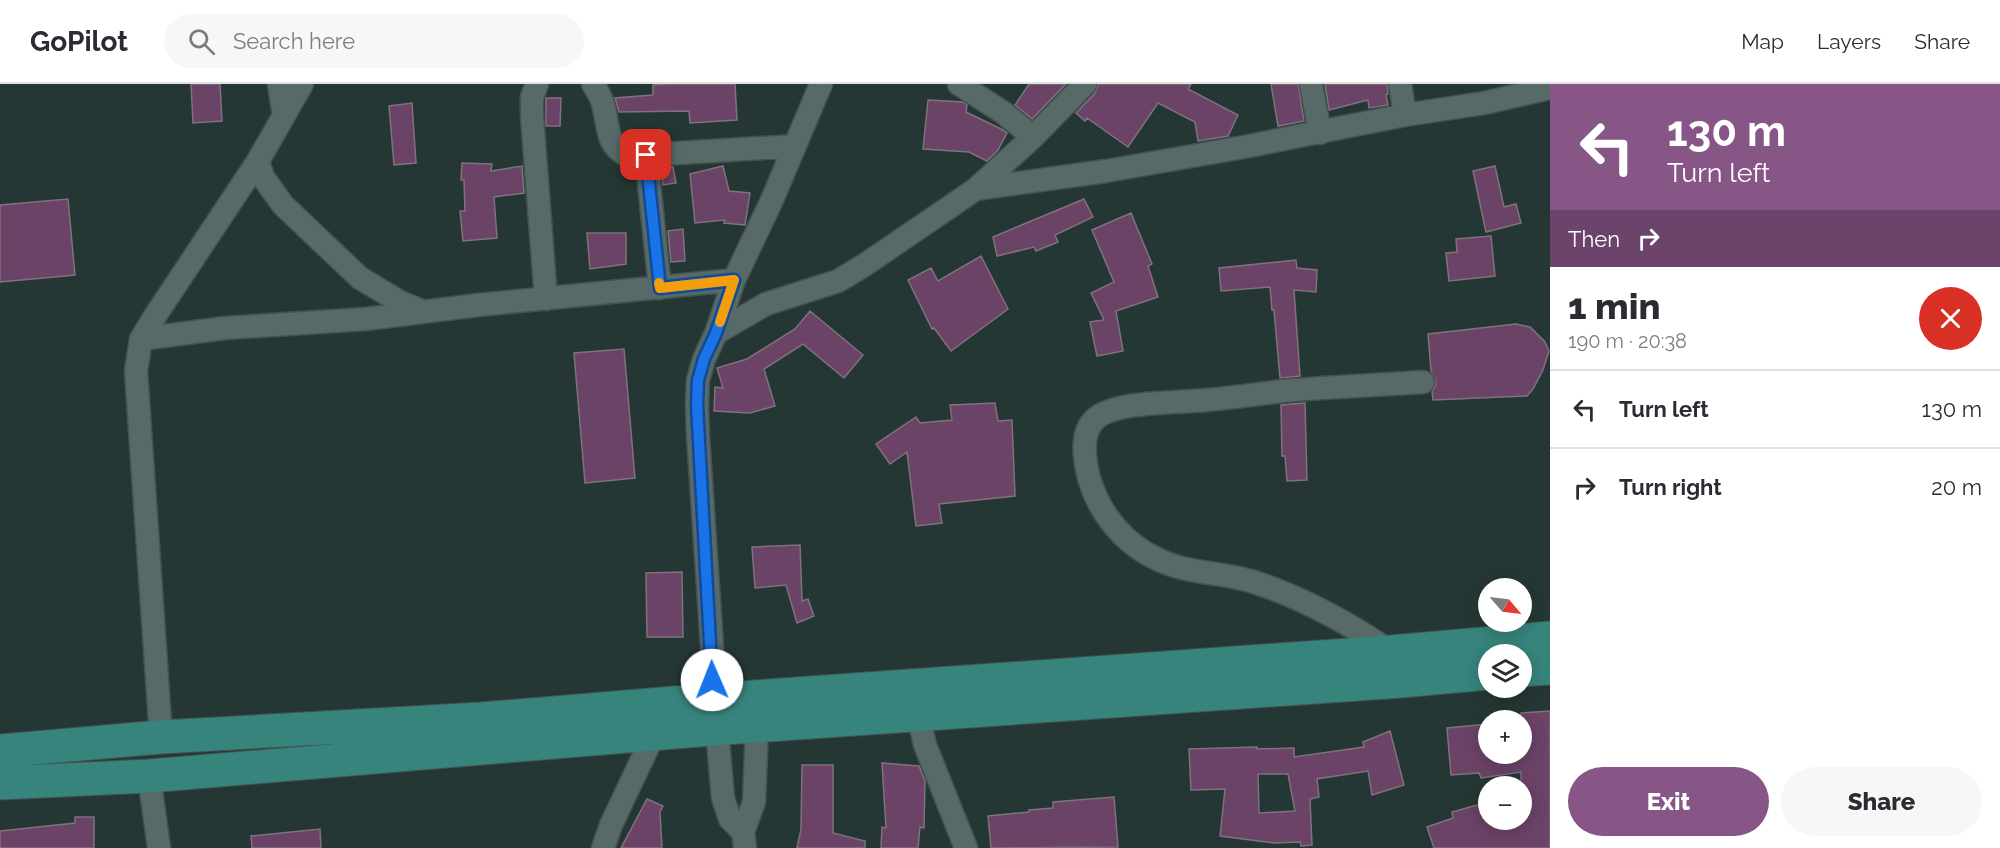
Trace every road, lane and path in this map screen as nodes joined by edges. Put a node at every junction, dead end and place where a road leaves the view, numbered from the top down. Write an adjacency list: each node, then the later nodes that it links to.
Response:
1 (279, 84): 12 (street)
2 (302, 84): 12 (street)
3 (537, 84): 21 (street)
4 (593, 84): 16 (street)
5 (821, 84): 15 (street)
6 (959, 84): 14 (street)
7 (1085, 84): 14 (street)
8 (1311, 84): 13 (street)
9 (1400, 84): 11 (street)
10 (1550, 88): 11 (street)
11 (1405, 115): 13 (street)
12 (284, 116): 17 (street)
13 (1320, 133): 18 (street)
14 (1033, 137): 18 (street)
15 (795, 146): 16 (street); 19 (street)
16 (646, 155): 20 (street)
17 (258, 161): 22 (street); 24 (street)
18 (976, 189): 23 (street)
19 (734, 280): 20 (street); 23 (street)
20 (660, 288): 21 (street)
21 (546, 299): 22 (street)
22 (423, 311): 24 (street)
23 (716, 333): 32 (street)
24 (141, 339): 35 (street)
25 (1423, 382): 27 (street)
26 (1550, 638): 27 (main road)
27 (1391, 652): 32 (main road)
28 (1550, 668): 29 (main road)
29 (1532, 669)
30 (1478, 674): 31 (main road)
31 (918, 714): 33 (main road); 42 (street)
32 (713, 719): 33 (main road); 34 (main road); 35 (main road); 39 (street)
33 (757, 726): 39 (street)
34 (654, 734): 37 (main road); 41 (street)
35 (161, 737): 36 (main road)
36 (0, 751)
37 (149, 776): 38 (main road); 40 (street)
38 (0, 783)
39 (744, 840)
40 (159, 848)
41 (603, 848)
42 (966, 848)

